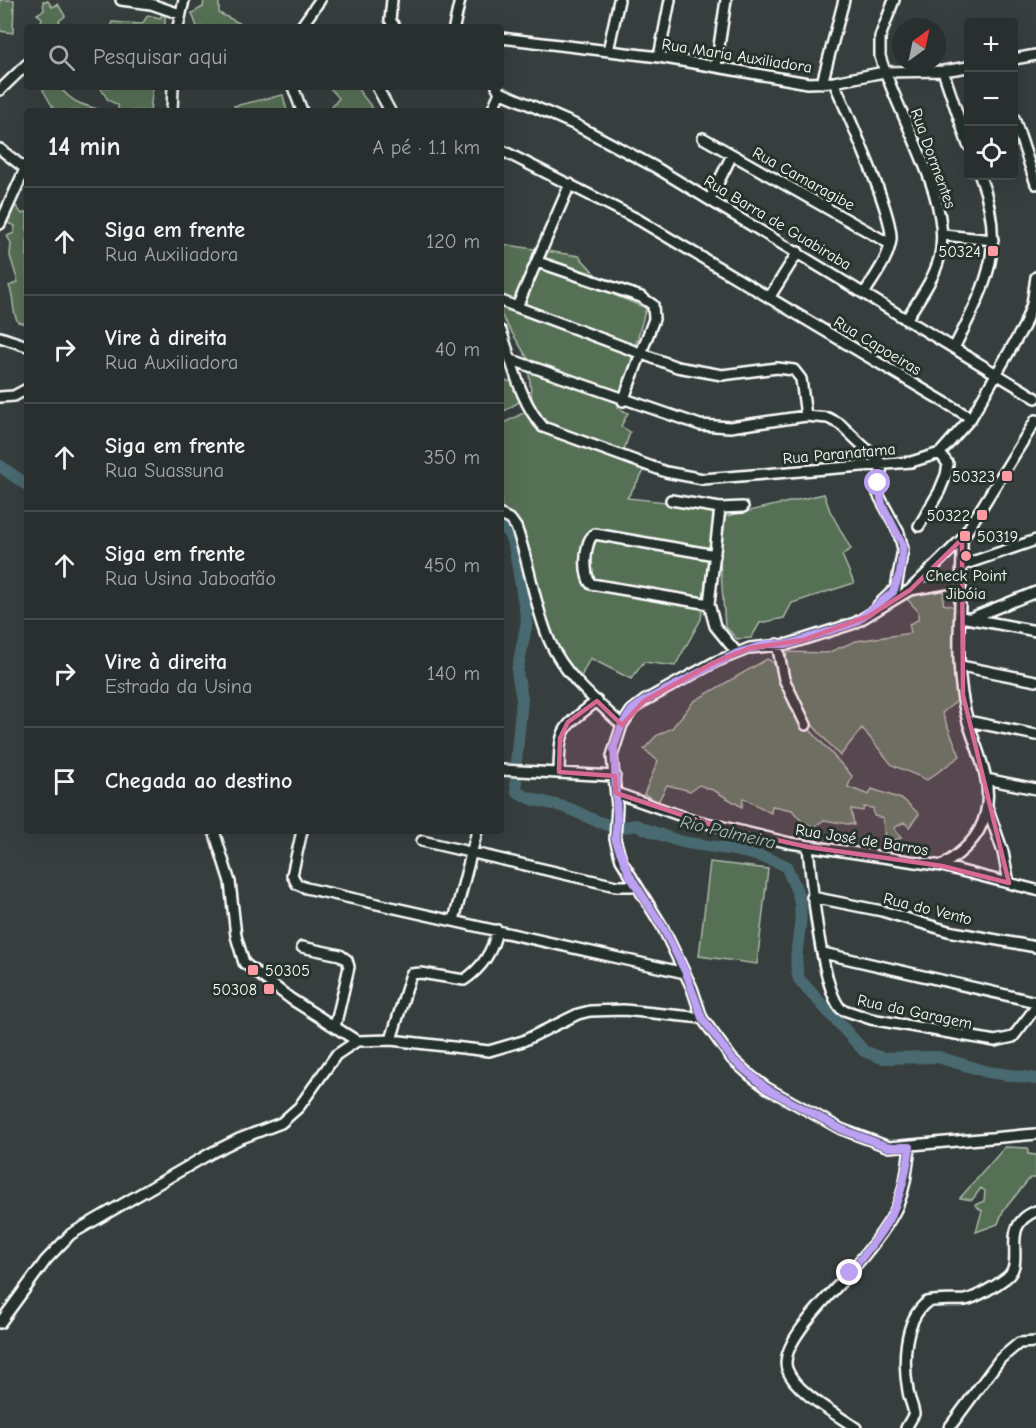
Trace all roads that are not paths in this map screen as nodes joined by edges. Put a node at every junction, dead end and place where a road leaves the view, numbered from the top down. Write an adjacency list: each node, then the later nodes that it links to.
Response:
1 (121, 0): 11 (street)
2 (184, 0): 11 (street)
3 (320, 0): 13 (street)
4 (392, 0): 14 (street)
5 (460, 0): 15 (street)
6 (619, 0): 17 (street)
7 (670, 0): 19 (street)
8 (726, 0): 21 (street)
9 (844, 0): 29 (street)
10 (894, 0): 25 (street, Rua Dormentes)
11 (180, 14): 12 (street)
12 (178, 24)
13 (306, 24)
14 (393, 24)
15 (455, 24)
16 (504, 38): 17 (street, Rua Maria Auxiliadora)
17 (608, 51): 19 (street, Rua Maria Auxiliadora)
18 (1036, 55): 20 (street)
19 (659, 57): 21 (street, Rua Maria Auxiliadora)
20 (1018, 58)
21 (716, 66): 29 (street, Rua Maria Auxiliadora)
22 (24, 67): 30 (street)
23 (964, 68): 24 (street, Rua Maria Auxiliadora)
24 (946, 71)
25 (884, 72): 26 (street, Rua Maria Auxiliadora); 28 (street, Rua Maria Auxiliadora); 52 (street, Rua Dormentes)
26 (892, 72)
27 (943, 72): 40 (street)
28 (834, 82): 29 (street, Rua Maria Auxiliadora); 54 (street)
29 (822, 83)
30 (0, 90)
31 (173, 90): 35 (street)
32 (295, 90): 36 (street)
33 (379, 90): 37 (street)
34 (498, 90): 38 (street); 50 (street, Rua Barra de Guabiraba)
35 (172, 108)
36 (301, 108)
37 (388, 108)
38 (493, 108)
39 (1017, 126): 49 (street)
40 (964, 130)
41 (703, 138): 44 (street, Rua Camaragibe)
42 (0, 149): 45 (street)
43 (504, 151): 48 (street, Rua Capoeiras)
44 (732, 155): 50 (street); 54 (street, Rua Camaragibe)
45 (24, 168)
46 (24, 174): 51 (street)
47 (981, 180): 53 (street)
48 (570, 184): 56 (street); 59 (street, Rua Capoeiras)
49 (1036, 184)
50 (710, 198): 55 (street, Rua Barra de Guabiraba)
51 (0, 224)
52 (943, 235): 53 (street); 62 (street, Rua Dormentes)
53 (993, 240): 66 (street)
54 (890, 244): 58 (street)
55 (798, 252): 58 (street, Rua Barra de Guabiraba); 59 (street)
56 (538, 262): 61 (street); 67 (street)
57 (1036, 277): 69 (street)
58 (865, 292): 62 (street, Rua Barra de Guabiraba)
59 (769, 298): 75 (street, Rua Capoeiras)
60 (504, 303): 61 (street)
61 (517, 307): 67 (street)
62 (906, 320): 66 (street, Rua Barra de Guabiraba)
63 (0, 337): 65 (street)
64 (504, 339): 68 (street)
65 (24, 345)
66 (954, 348): 69 (street, Rua Barra de Guabiraba)
67 (640, 354): 73 (street); 74 (street)
68 (512, 360): 73 (street); 78 (street, Rua Paranatama)
69 (997, 375): 72 (street, Rua Barra de Guabiraba); 75 (street)
70 (24, 391): 71 (street)
71 (0, 397)
72 (1036, 398)
73 (623, 401): 74 (street)
74 (806, 416): 78 (street)
75 (971, 418): 77 (street)
76 (1036, 420): 84 (street)
77 (939, 453): 78 (street, Rua Paranatama); 83 (street)
78 (882, 464): 93 (street)
79 (670, 500): 81 (street)
80 (743, 507): 81 (street)
81 (720, 508): 86 (street)
82 (504, 516): 99 (street)
83 (919, 526)
84 (962, 539): 87 (street); 89 (street)
85 (1036, 540): 87 (street)
86 (715, 555): 91 (street); 91 (street)
87 (963, 565): 88 (street)
88 (961, 581): 89 (street); 92 (street)
89 (910, 590): 93 (street)
90 (1036, 592): 92 (street)
91 (709, 604): 96 (street)
92 (966, 617): 94 (street); 97 (street)
93 (855, 623): 95 (street)
94 (1036, 632)
95 (777, 644): 96 (street); 102 (street)
96 (737, 653): 101 (street)
97 (961, 666): 98 (street); 100 (street)
98 (1036, 681)
99 (597, 701): 101 (street); 105 (street)
100 (968, 720): 103 (street); 107 (street)
101 (622, 725): 106 (street)
102 (806, 725)
103 (1036, 735)
104 (504, 770): 105 (street)
105 (559, 772): 106 (street)
106 (615, 776): 109 (street)
107 (986, 779): 108 (street); 110 (street)
108 (1036, 789)
109 (616, 793): 115 (street, Rua José de Barros); 119 (street)
110 (987, 806): 117 (street); 118 (street)
111 (215, 834): 131 (street)
112 (301, 834): 122 (street)
113 (476, 834): 116 (street)
114 (422, 841): 116 (street)
115 (808, 847): 117 (street, Rua José de Barros); 121 (street, Rua da Garagem)
116 (471, 854): 119 (street); 122 (street)
117 (942, 866): 118 (street, Rua José de Barros)
118 (1009, 883): 120 (street, Rua José de Barros)
119 (635, 886): 127 (street)
120 (1036, 890)
121 (812, 897): 125 (street, Rua do Vento); 126 (street, Rua da Garagem)
122 (454, 920): 123 (street)
123 (497, 930): 127 (street); 132 (street)
124 (302, 947): 131 (street)
125 (1036, 947)
126 (823, 953): 128 (street); 129 (street, Rua da Garagem)
127 (686, 973): 130 (street)
128 (1036, 1002)
129 (1036, 1007)
130 (702, 1018): 132 (street); 135 (street)
131 (335, 1027): 133 (street)
132 (391, 1040): 133 (street)
133 (357, 1041): 137 (street)
134 (1036, 1134): 135 (street)
135 (910, 1147): 139 (street)
136 (1036, 1211): 140 (street)
137 (0, 1323)
138 (1036, 1342): 141 (street)
139 (856, 1428)
140 (906, 1428)
141 (949, 1428)

